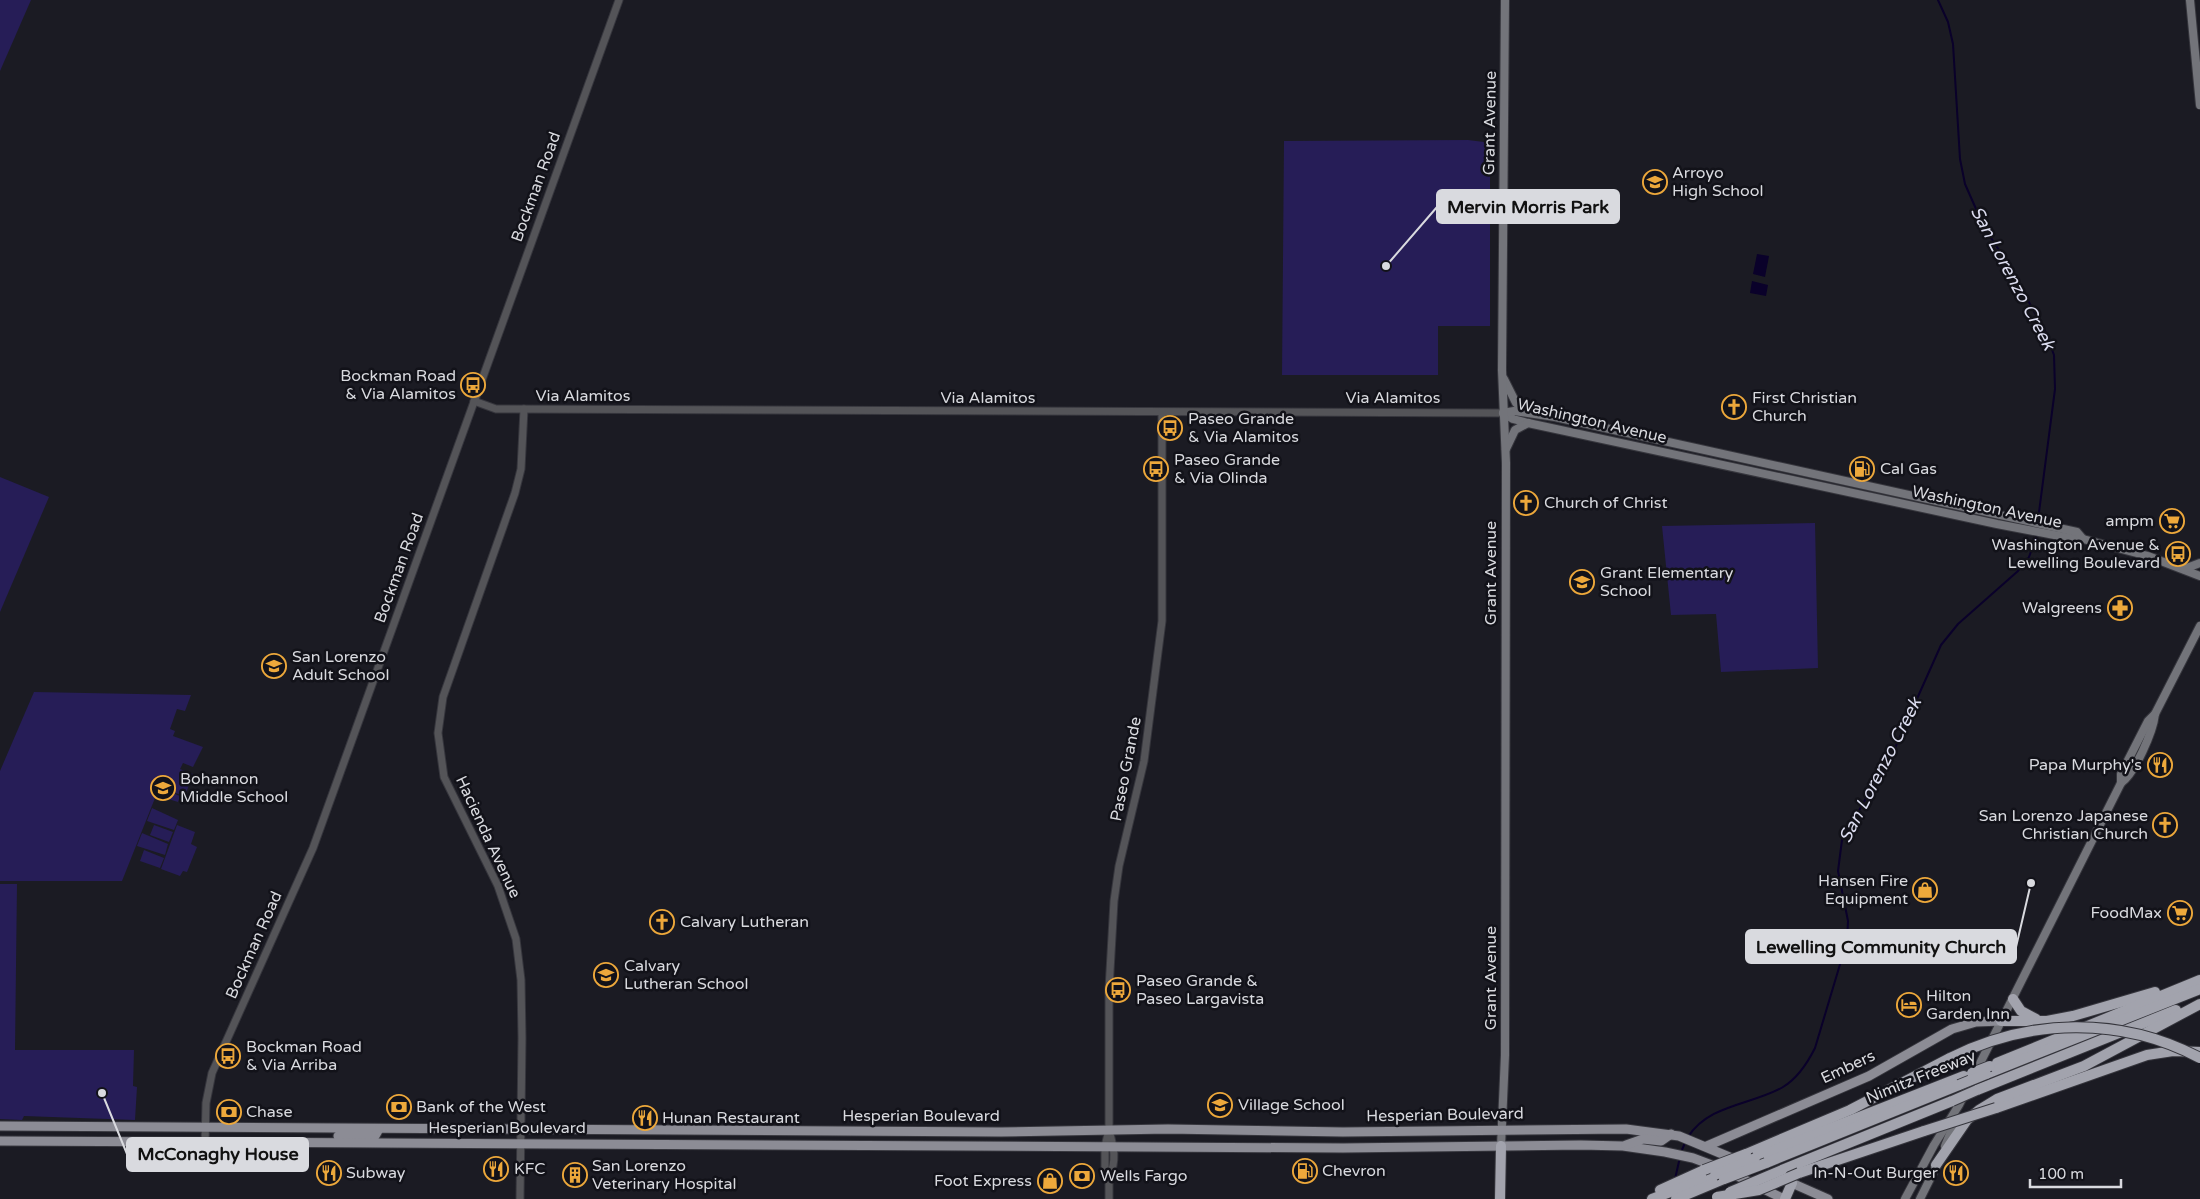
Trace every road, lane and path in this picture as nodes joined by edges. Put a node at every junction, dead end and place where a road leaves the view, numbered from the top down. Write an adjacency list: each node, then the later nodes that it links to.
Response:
1 (619, 0): 6 (street, Bockman Road)
2 (1506, 0): 5 (main road, Grant Avenue)
3 (2190, 0): 4 (main road)
4 (2200, 104)
5 (1502, 376): 9 (main road, Grant Avenue); 10 (main road)
6 (474, 401): 7 (street, Via Alamitos); 32 (street, Bockman Road)
7 (524, 409): 8 (street, Via Alamitos); 35 (street, Hacienda Avenue)
8 (1162, 412): 9 (street, Via Alamitos); 37 (street, Paseo Grande)
9 (1503, 413): 10 (main road, Washington Avenue); 11 (main road, Washington Avenue); 12 (main road, Grant Avenue)
10 (1531, 414): 13 (main road, Washington Avenue)
11 (1528, 423): 12 (main road); 13 (main road, Washington Avenue)
12 (1505, 450): 38 (main road, Grant Avenue)
13 (2049, 529): 15 (main road, Washington Avenue)
14 (2200, 564): 15 (main road)
15 (2184, 569): 16 (main road, Washington Avenue)
16 (2200, 576)
17 (2200, 626): 21 (main road)
18 (2200, 974): 23 (highway)
19 (2200, 980): 27 (highway, Nimitz Freeway)
20 (2200, 988): 27 (highway)
21 (2013, 999): 23 (highway); 24 (main road)
22 (2200, 1002): 29 (highway, Nimitz Freeway, bridge); 52 (highway)
23 (2039, 1020): 24 (highway)
24 (2001, 1021): 29 (main road); 50 (main road, Embers)
25 (2200, 1052): 57 (highway, bridge)
26 (2200, 1058): 51 (highway, bridge)
27 (1988, 1070): 28 (highway, Nimitz Freeway, bridge)
28 (1962, 1081): 51 (highway, Nimitz Freeway); 53 (highway, bridge)
29 (1956, 1103): 52 (main road); 57 (highway, Nimitz Freeway, bridge); 64 (main road)
30 (0, 1126): 31 (main road, Hesperian Boulevard)
31 (90, 1128): 32 (main road, Hesperian Boulevard); 41 (main road)
32 (205, 1129): 33 (main road, Hesperian Boulevard); 44 (street, Bockman Road)
33 (379, 1129): 34 (main road, Hesperian Boulevard); 42 (main road)
34 (427, 1129): 35 (main road, Hesperian Boulevard); 43 (main road)
35 (522, 1129): 36 (main road, Hesperian Boulevard); 45 (street, Hacienda Avenue)
36 (651, 1130): 37 (main road, Hesperian Boulevard); 46 (main road)
37 (1109, 1130): 38 (main road, Hesperian Boulevard); 47 (street, Paseo Grande)
38 (1502, 1130): 39 (main road, Hesperian Boulevard); 48 (main road, Grant Avenue)
39 (1671, 1134): 49 (main road); 50 (main road, Hesperian Boulevard)
40 (0, 1141): 41 (main road, Hesperian Boulevard)
41 (68, 1142): 44 (main road, Hesperian Boulevard)
42 (321, 1142): 43 (main road, Hesperian Boulevard); 44 (main road, Hesperian Boulevard)
43 (376, 1142): 45 (main road, Hesperian Boulevard)
44 (205, 1143)
45 (522, 1143): 46 (main road, Hesperian Boulevard); 58 (street, Hacienda Avenue)
46 (626, 1144): 47 (main road, Hesperian Boulevard)
47 (1110, 1146): 48 (main road, Hesperian Boulevard); 59 (street, Paseo Grande)
48 (1501, 1146): 49 (main road, Hesperian Boulevard); 60 (highway)
49 (1623, 1146): 62 (main road, Hesperian Boulevard)
50 (1707, 1146): 54 (main road, Hesperian Boulevard)
51 (1751, 1156): 53 (highway, Nimitz Freeway, bridge); 55 (highway, bridge)
52 (1936, 1166): 65 (main road)
53 (1720, 1177): 55 (highway, Nimitz Freeway)
54 (1792, 1183): 62 (highway); 63 (main road, Hesperian Boulevard)
55 (1686, 1186): 56 (highway); 61 (highway)
56 (1656, 1196)
57 (1715, 1198)
58 (520, 1199)
59 (1109, 1199)
60 (1500, 1199)
61 (1676, 1199)
62 (1784, 1199)
63 (1828, 1199)
64 (1905, 1199)
65 (1920, 1199)

